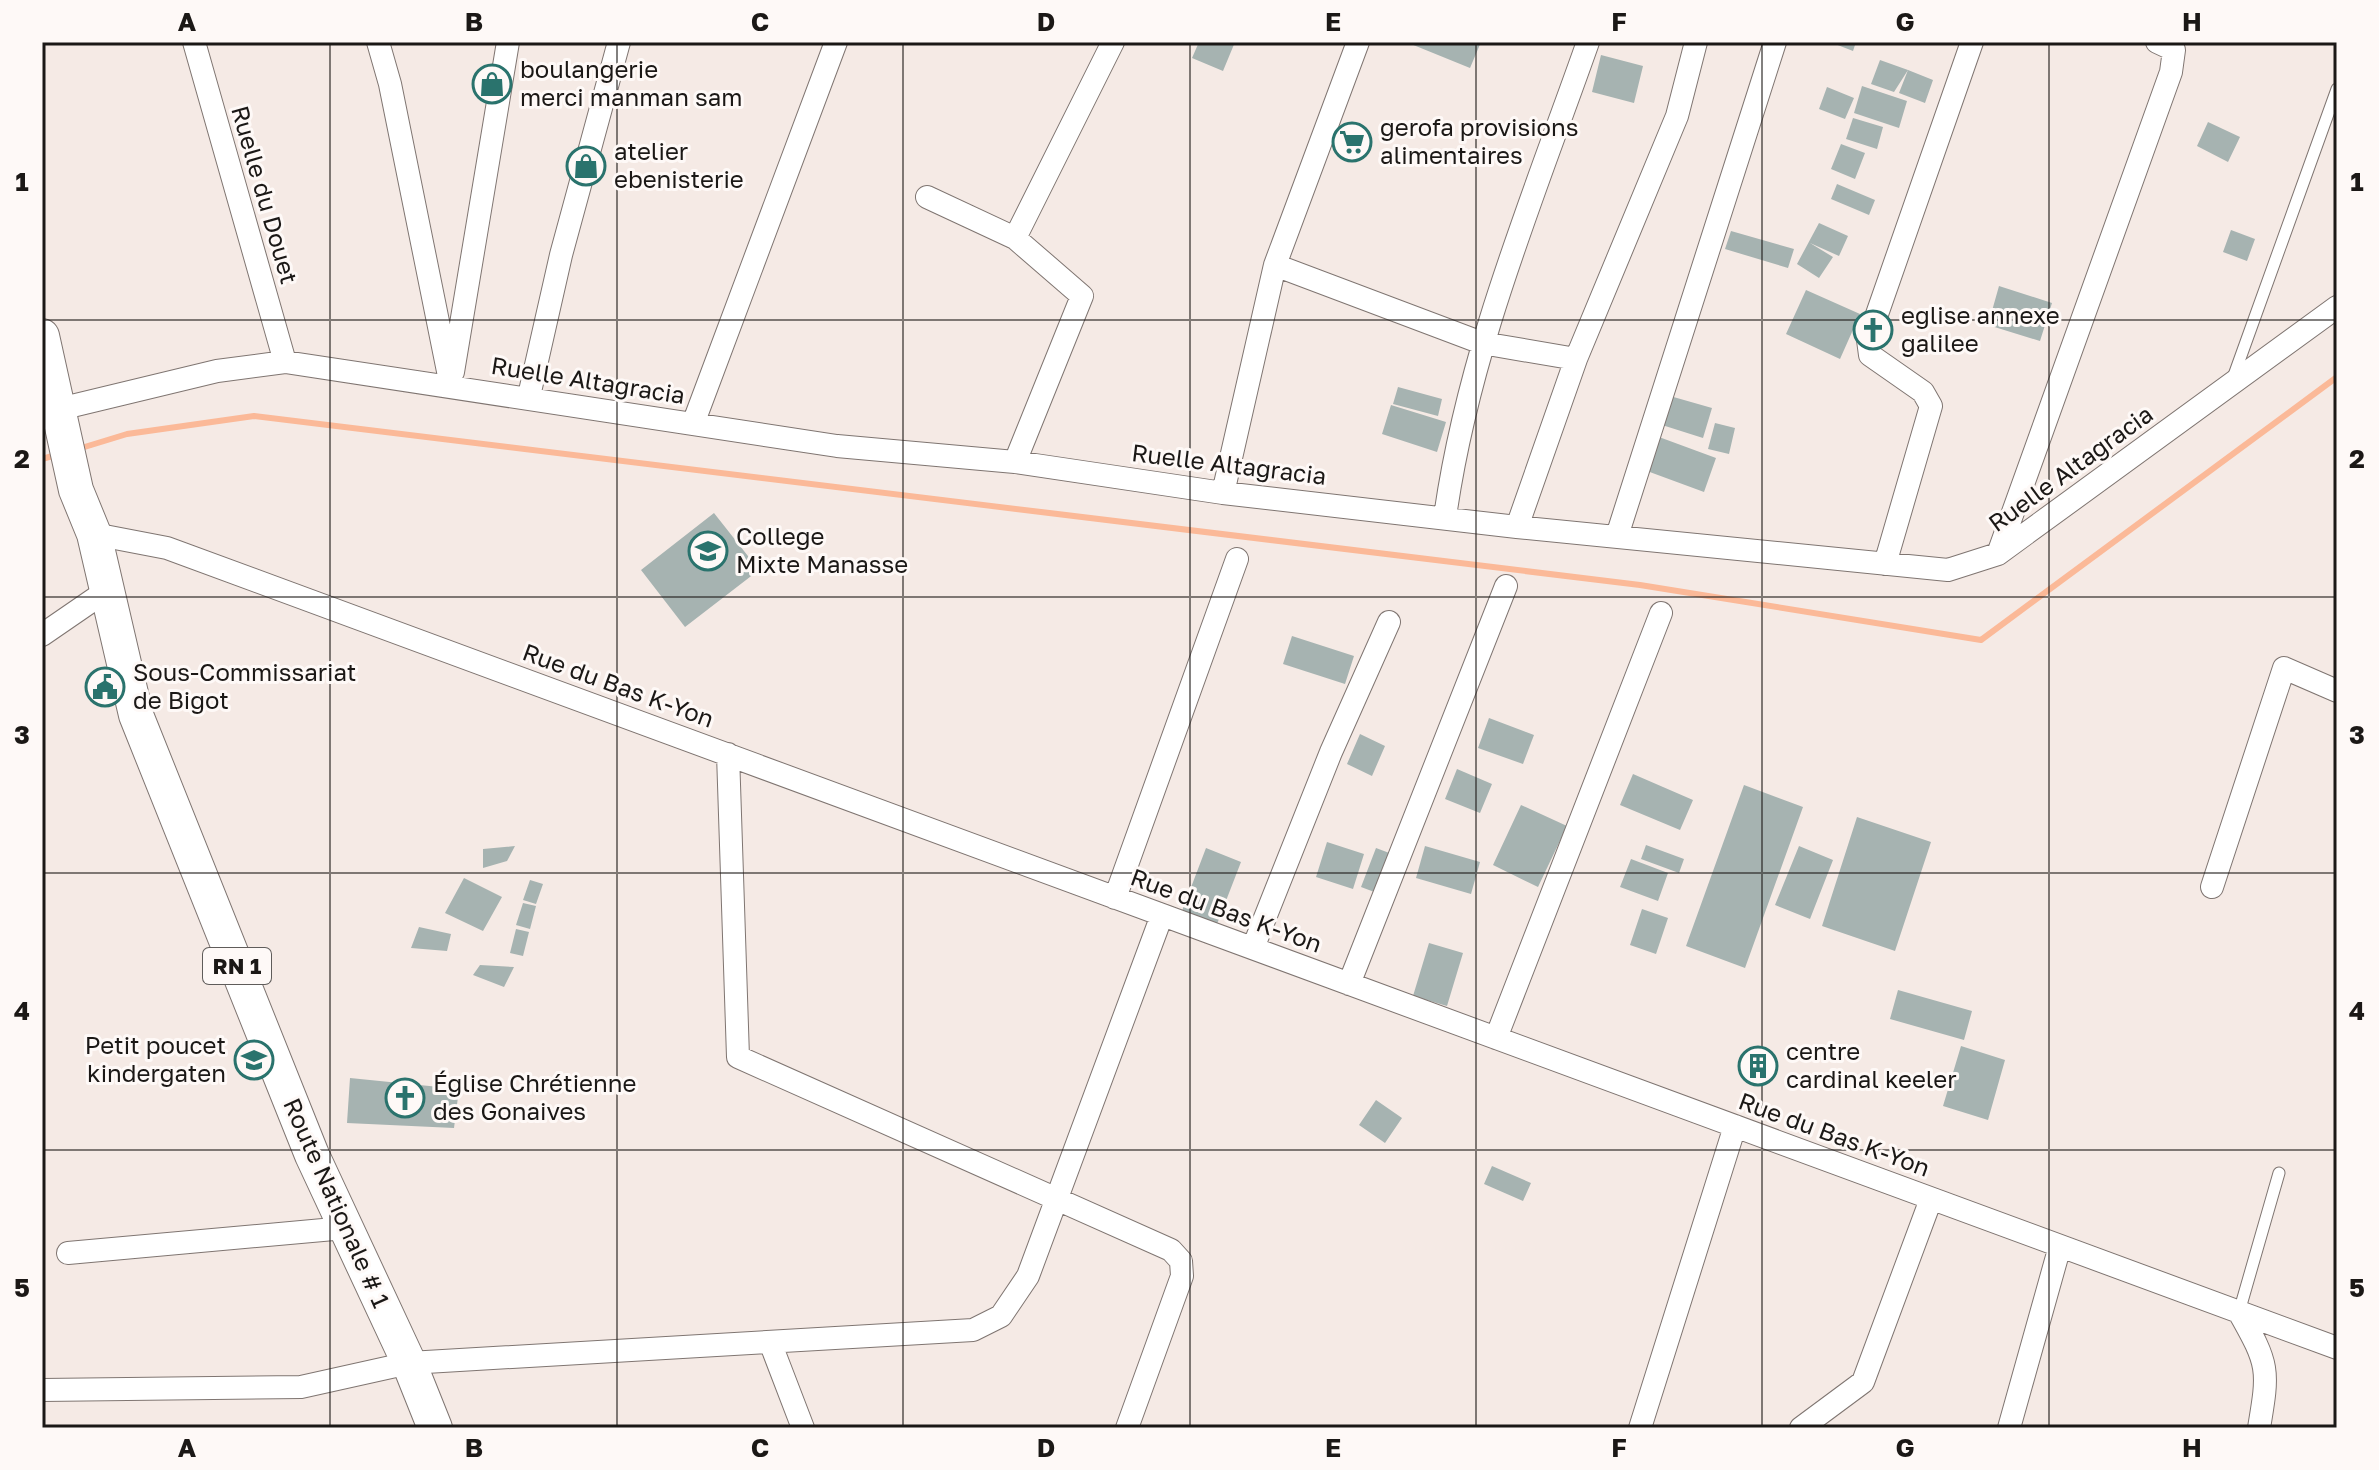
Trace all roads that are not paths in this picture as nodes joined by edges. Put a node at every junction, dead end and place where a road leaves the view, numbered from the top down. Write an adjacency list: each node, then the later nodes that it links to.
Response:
1 (194, 42): 21 (street, Ruelle du Douet)
2 (378, 42): 22 (street)
3 (508, 42): 22 (street)
4 (619, 42): 24 (street)
5 (836, 42): 26 (street)
6 (1113, 42): 15 (street)
7 (1358, 42): 16 (street)
8 (1588, 42): 19 (street)
9 (1696, 42): 20 (street)
10 (1775, 42): 32 (street)
11 (1972, 42): 35 (street)
12 (2170, 45): 33 (street)
13 (2337, 89): 23 (lane)
14 (927, 197): 15 (street)
15 (1015, 238): 27 (street)
16 (1275, 265): 19 (street); 28 (street)
17 (2337, 307): 23 (street, Ruelle Altagracia)
18 (42, 336): 25 (main road, Route Nationale # 1 / RN 1)
19 (1482, 343): 20 (street); 29 (street)
20 (1576, 359): 30 (street)
21 (285, 362): 22 (street, Ruelle Altagracia); 25 (street, Ruelle Altagracia)
22 (451, 386): 24 (street, Ruelle Altagracia)
23 (2230, 386): 33 (street, Ruelle Altagracia)
24 (529, 396): 26 (street, Ruelle Altagracia)
25 (56, 420): 31 (main road, Route Nationale # 1 / RN 1)
26 (693, 424): 27 (street, Ruelle Altagracia)
27 (1015, 462): 28 (street, Ruelle Altagracia)
28 (1223, 493): 29 (street, Ruelle Altagracia)
29 (1445, 517): 30 (street, Ruelle Altagracia)
30 (1517, 527): 32 (street, Ruelle Altagracia)
31 (94, 534): 37 (main road, Route Nationale # 1 / RN 1); 42 (street, Rue du Bas K-Yon)
32 (1617, 536): 35 (street, Ruelle Altagracia)
33 (1998, 554): 35 (street, Ruelle Altagracia)
34 (1237, 559): 44 (street)
35 (1885, 564)
36 (1506, 586): 47 (street)
37 (106, 591): 40 (street); 53 (main road, Route Nationale # 1 / RN 1)
38 (1661, 613): 48 (street)
39 (1389, 622): 46 (street)
40 (42, 635)
41 (2337, 691): 43 (street)
42 (728, 754): 44 (street, Rue du Bas K-Yon); 52 (street)
43 (2212, 887)
44 (1115, 898): 45 (street, Rue du Bas K-Yon)
45 (1162, 915): 46 (street, Rue du Bas K-Yon); 52 (street)
46 (1253, 948): 47 (street, Rue du Bas K-Yon)
47 (1349, 984): 48 (street, Rue du Bas K-Yon)
48 (1496, 1038): 49 (street, Rue du Bas K-Yon)
49 (1735, 1126): 51 (street, Rue du Bas K-Yon); 64 (street)
50 (2279, 1173): 56 (lane)
51 (1931, 1199): 54 (street, Rue du Bas K-Yon); 65 (street)
52 (1058, 1203): 57 (street); 63 (street)
53 (345, 1228): 55 (street); 59 (main road, Route Nationale # 1 / RN 1)
54 (2060, 1246): 56 (street, Rue du Bas K-Yon); 66 (street)
55 (68, 1253)
56 (2239, 1312): 58 (street, Rue du Bas K-Yon); 67 (street)
57 (770, 1342): 59 (street); 62 (street)
58 (2337, 1348)
59 (409, 1363): 60 (street); 61 (main road, Route Nationale # 1 / RN 1)
60 (42, 1390)
61 (435, 1428)
62 (803, 1428)
63 (1127, 1428)
64 (1640, 1428)
65 (1801, 1428)
66 (2009, 1428)
67 (2259, 1428)

